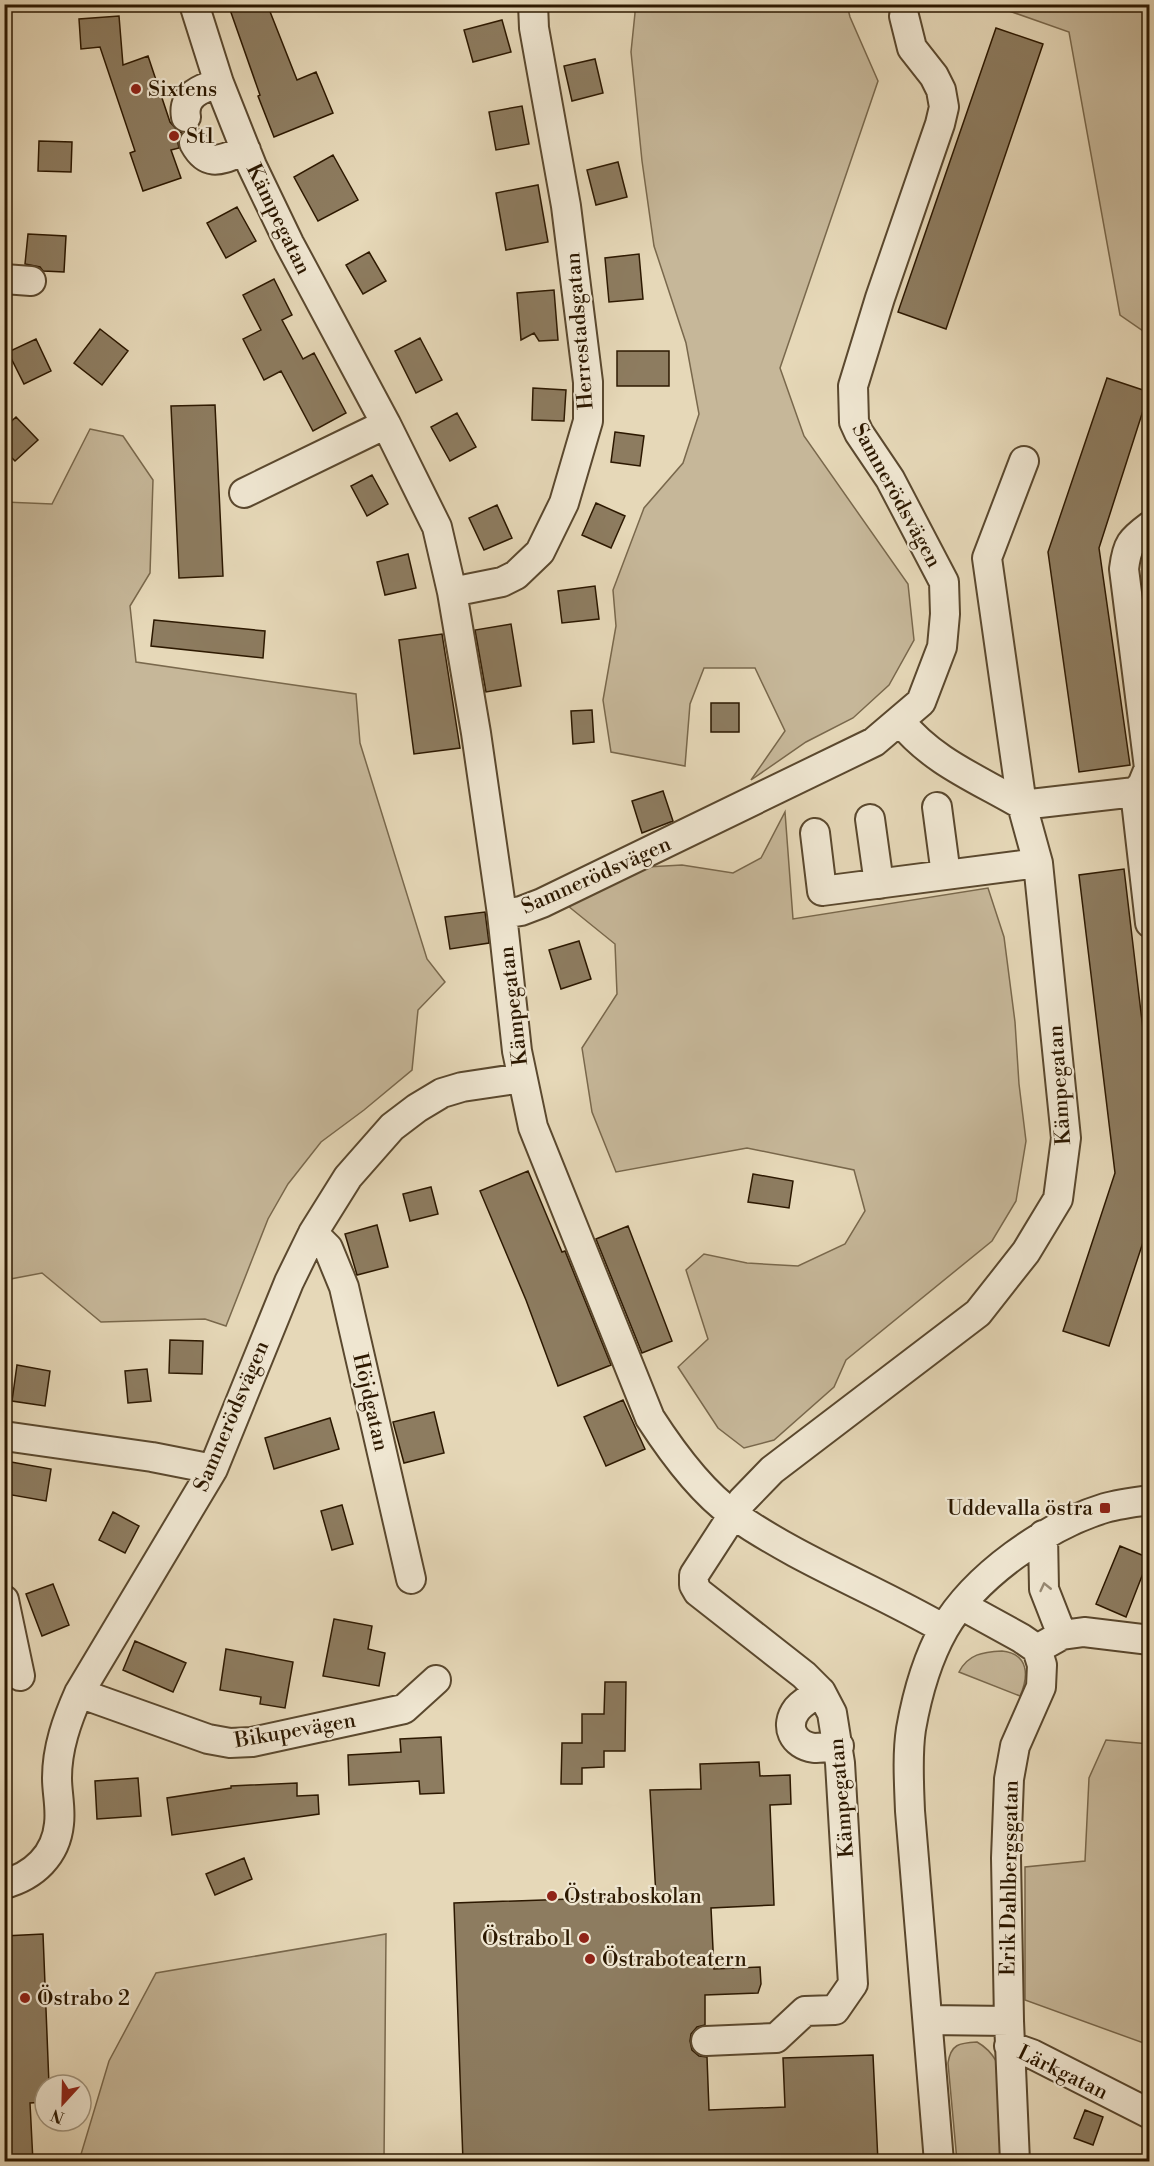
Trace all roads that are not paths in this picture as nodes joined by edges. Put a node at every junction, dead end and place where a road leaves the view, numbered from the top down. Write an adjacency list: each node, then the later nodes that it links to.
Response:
1 (194, 4): 4 (street, Kämpegatan)
2 (533, 4): 10 (street, Herrestadsgatan)
3 (904, 16): 11 (street, Samnerödsvägen)
4 (219, 83): 5 (street, Kämpegatan); 5 (street)
5 (246, 150): 6 (street, Kämpegatan)
6 (386, 424): 8 (street); 10 (street, Kämpegatan)
7 (1024, 461): 13 (street, Kämpegatan)
8 (244, 493)
9 (1149, 526): 12 (street)
10 (452, 592): 20 (street, Kämpegatan)
11 (900, 721): 13 (street); 20 (street, Samnerödsvägen)
12 (1135, 792): 13 (street); 21 (street)
13 (1022, 805): 17 (street, Kämpegatan)
14 (937, 807): 18 (street)
15 (870, 819): 19 (street)
16 (814, 833): 19 (street)
17 (1038, 863): 18 (street); 27 (street, Kämpegatan)
18 (946, 875): 19 (street)
19 (879, 884)
20 (502, 914): 22 (street, Kämpegatan)
21 (1149, 923)
22 (522, 1078): 23 (street, Samnerödsvägen); 27 (street, Kämpegatan)
23 (313, 1233): 25 (street, Samnerödsvägen); 29 (street, Höjdgatan)
24 (4, 1436): 25 (street)
25 (213, 1469): 39 (street, Samnerödsvägen)
26 (1149, 1500): 28 (street)
27 (733, 1514): 32 (street, Kämpegatan); 38 (street, Kämpegatan)
28 (1043, 1535): 31 (street); 33 (street, one-way to 28)
29 (411, 1579)
30 (4, 1600): 36 (street)
31 (961, 1605): 32 (street); 35 (street)
32 (944, 1629): 42 (street)
33 (1062, 1635): 34 (street); 35 (street)
34 (1149, 1640)
35 (1037, 1649): 43 (street, Erik Dahlbergsgatan)
36 (20, 1676)
37 (436, 1680): 39 (street, Bikupevägen)
38 (812, 1684): 40 (street, Kämpegatan); 40 (street)
39 (79, 1693): 41 (street, Samnerödsvägen)
40 (839, 1746): 44 (street, Kämpegatan)
41 (4, 1884)
42 (929, 2020): 43 (street); 46 (street)
43 (1009, 2033): 45 (street, Lärkgatan); 47 (street, Erik Dahlbergsgatan)
44 (706, 2041)
45 (1149, 2114)
46 (939, 2162)
47 (1015, 2162)

